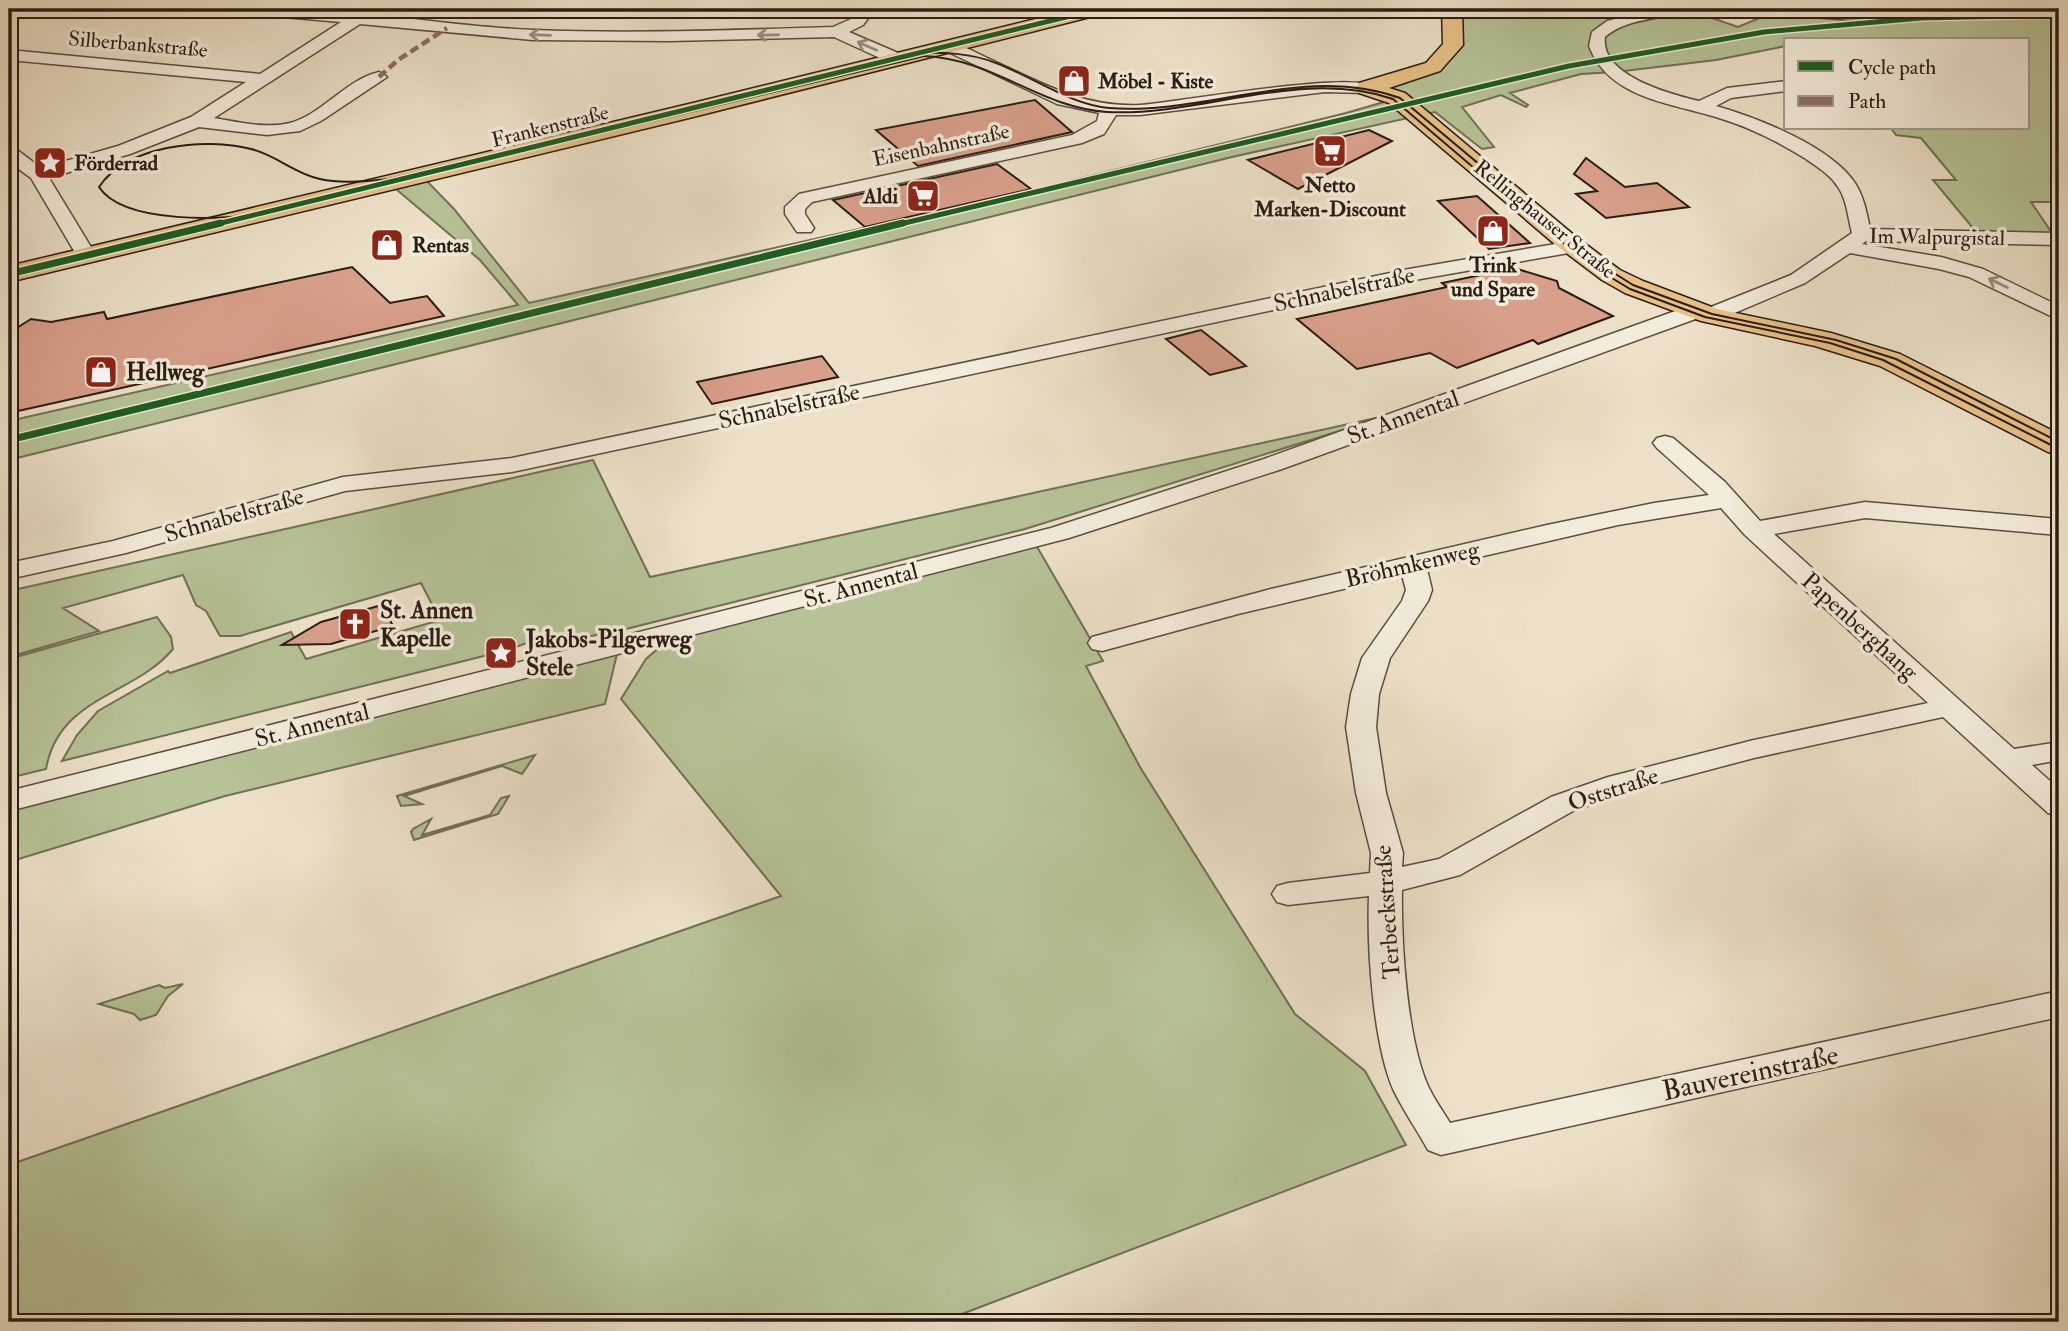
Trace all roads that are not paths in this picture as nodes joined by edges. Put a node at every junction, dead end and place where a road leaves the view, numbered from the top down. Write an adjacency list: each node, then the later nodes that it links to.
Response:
1 (248, 9): 9 (street)
2 (450, 9): 10 (street)
3 (867, 9): 11 (street)
4 (1098, 9): 12 (main road, Frankenstraße)
5 (1452, 9): 18 (main road)
6 (1678, 9): 19 (street)
7 (1796, 9): 8 (street)
8 (1943, 9)
9 (357, 19): 10 (street); 16 (street)
10 (424, 25): 11 (street, one-way to 10)
11 (836, 32): 14 (street, one-way to 11)
12 (950, 47): 14 (main road, Frankenstraße); 20 (street)
13 (9, 55): 16 (street, Silberbankstraße)
14 (899, 60): 28 (main road, Frankenstraße)
15 (379, 77): 21 (street)
16 (263, 79): 21 (street)
17 (1784, 86): 19 (street)
18 (1367, 88): 20 (street); 27 (main road, Rellinghauser Straße)
19 (1703, 106): 26 (street)
20 (1108, 110): 24 (street, Eisenbahnstraße)
21 (197, 121): 23 (street)
22 (9, 153): 23 (street)
23 (38, 175): 28 (street)
24 (804, 228)
25 (2059, 239): 26 (street, Im Walpurgistal)
26 (1854, 241): 30 (street, Im Walpurgistal); 31 (street, one-way to 26)
27 (1573, 247): 30 (main road, Rellinghauser Straße); 38 (street, Schnabelstraße)
28 (87, 257): 29 (main road, Frankenstraße)
29 (9, 274)
30 (1703, 313): 33 (main road, Rellinghauser Straße); 43 (street, St. Annental)
31 (2059, 314)
32 (1665, 443): 34 (street, Papenberghang)
33 (2059, 446)
34 (1726, 500): 36 (street, Papenberghang); 37 (street, Bröhmkenweg)
35 (2059, 527): 36 (street)
36 (1754, 530): 40 (street, Papenberghang)
37 (1413, 564): 39 (street, Bröhmkenweg); 45 (street, Terbeckstraße)
38 (9, 571)
39 (1102, 643)
40 (1949, 707): 42 (street, Papenberghang); 45 (street, Oststraße)
41 (2059, 751): 42 (street)
42 (2007, 760): 44 (street, Papenberghang)
43 (9, 801)
44 (2059, 806)
45 (1384, 883): 46 (street, Oststraße); 48 (street, Terbeckstraße)
46 (1288, 894)
47 (2059, 1004): 48 (street, Bauvereinstraße)
48 (1441, 1140)

